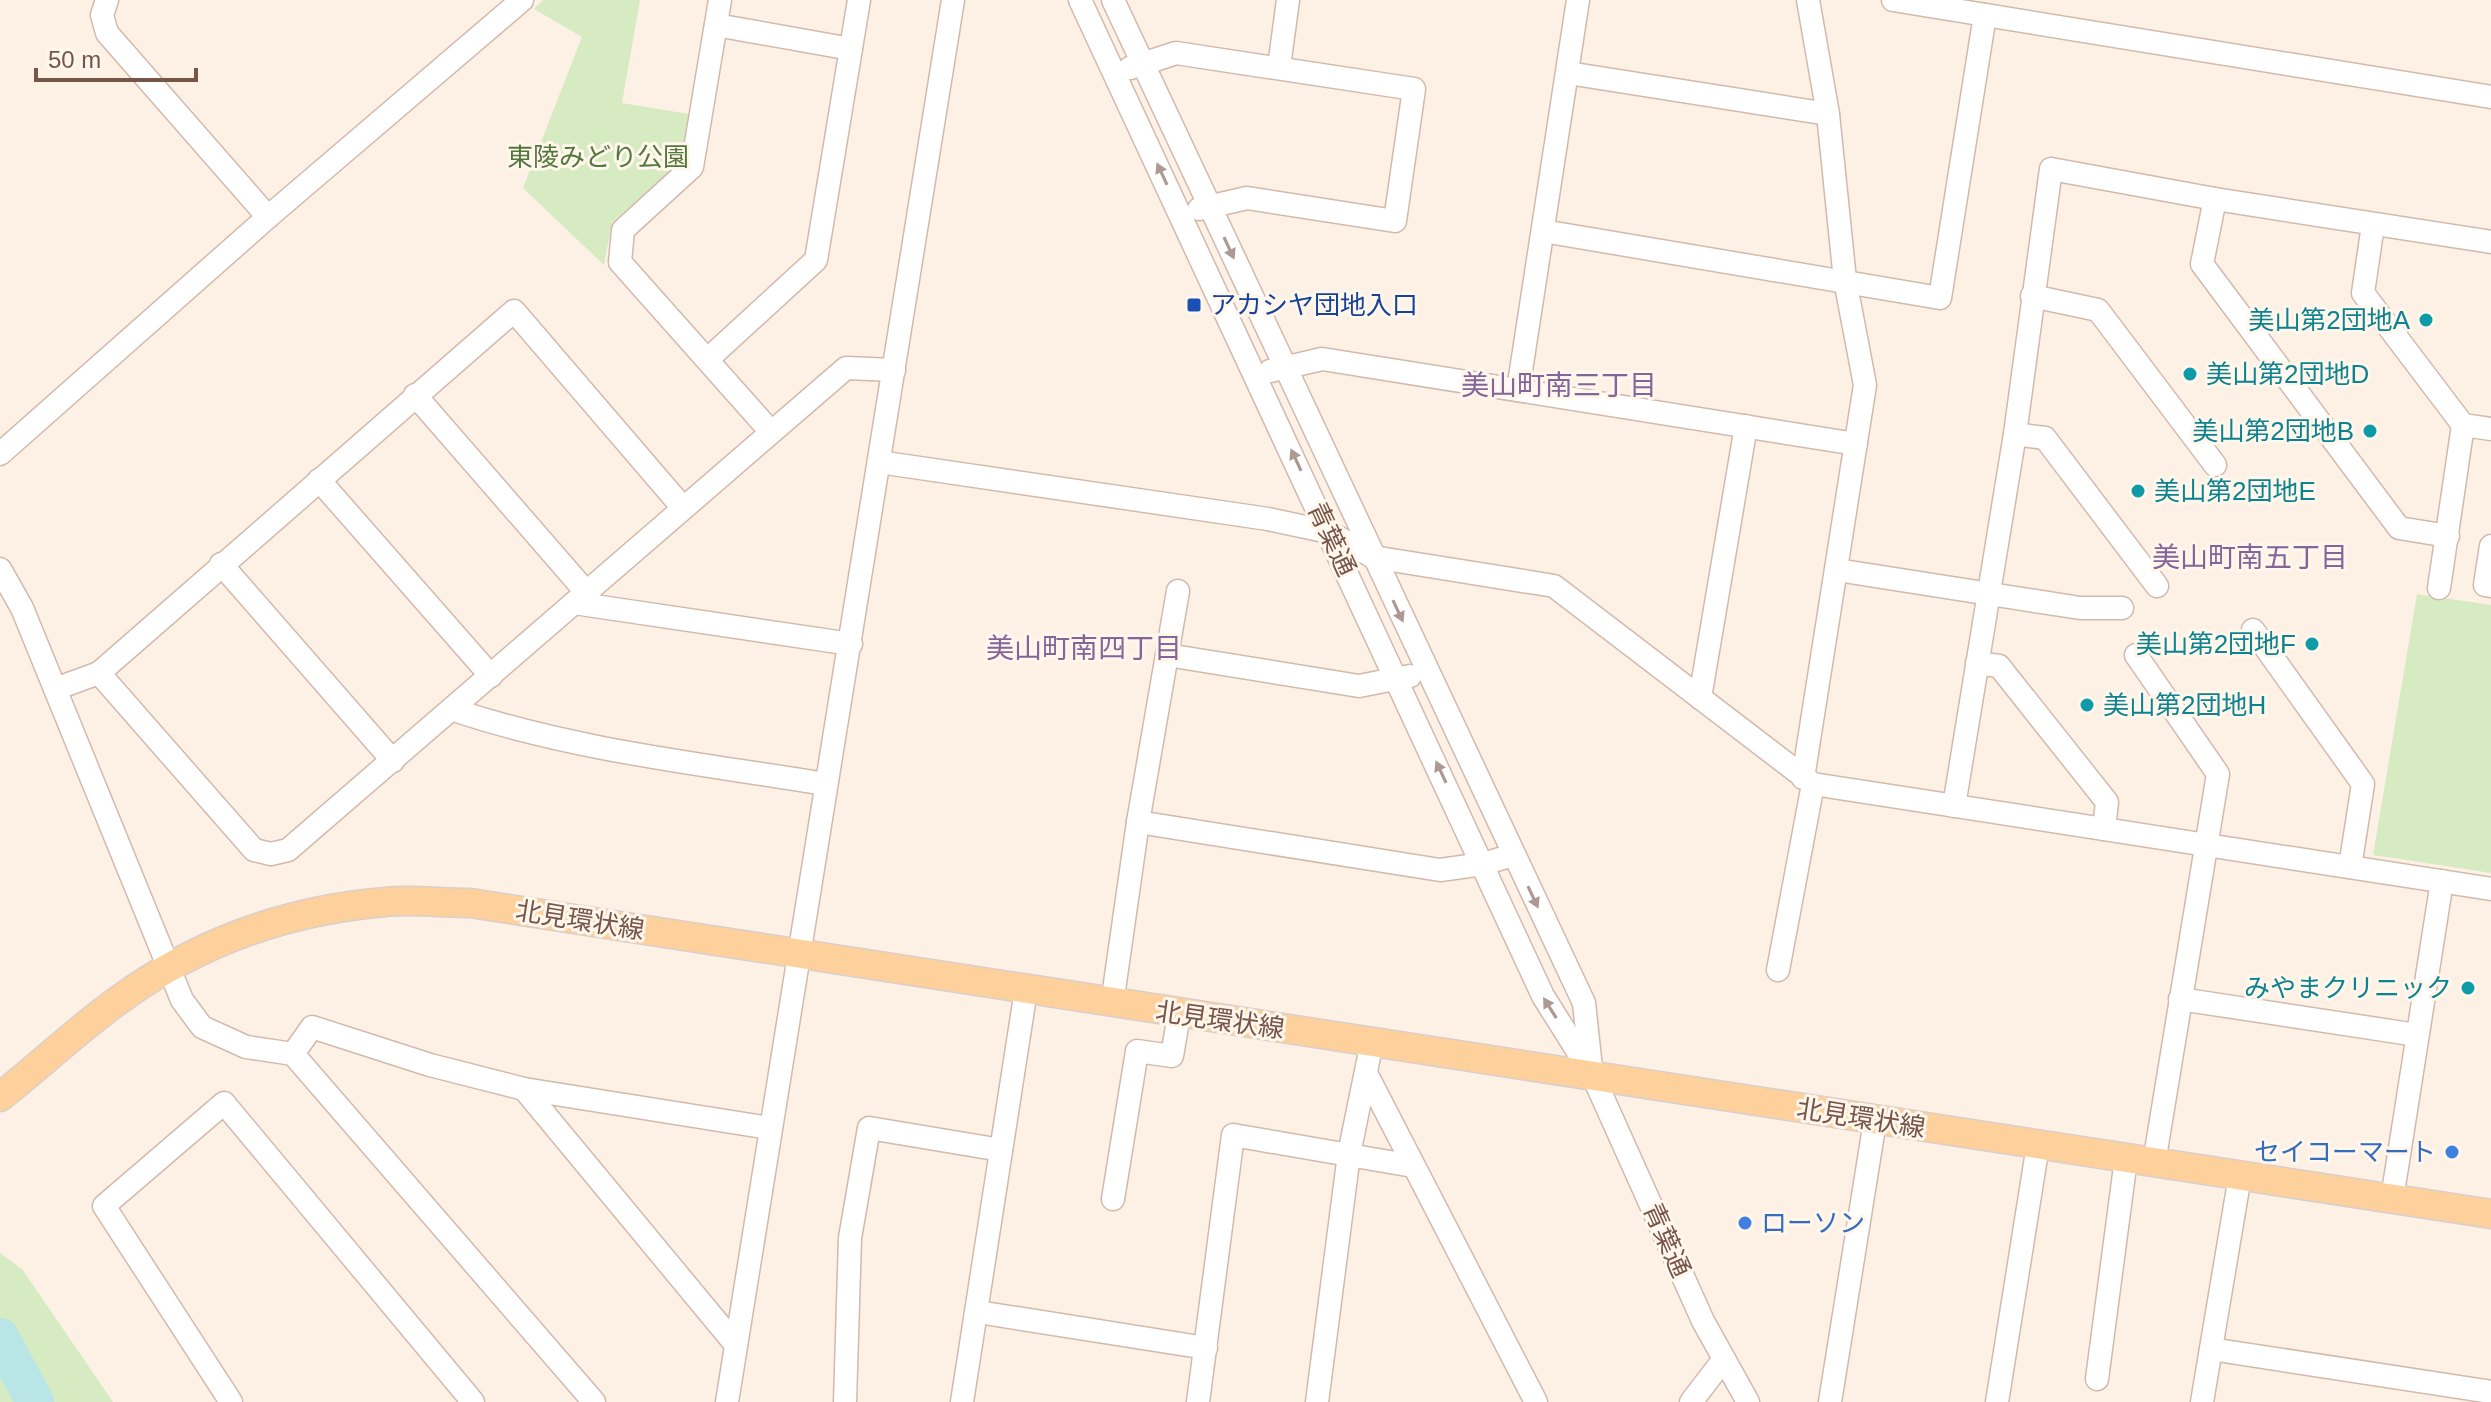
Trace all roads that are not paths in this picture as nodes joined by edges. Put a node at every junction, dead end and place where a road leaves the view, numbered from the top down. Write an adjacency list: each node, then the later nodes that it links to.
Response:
1 (107, 0): 24 (street)
2 (522, 0): 24 (street)
3 (720, 0): 13 (street)
4 (859, 0): 14 (street)
5 (953, 0): 32 (street)
6 (1080, 0): 18 (street, 青葉通)
7 (1113, 0): 15 (street, 青葉通)
8 (1288, 0): 16 (street)
9 (1578, 0): 17 (street)
10 (1808, 0): 20 (street)
11 (1893, 0): 12 (street)
12 (1985, 15): 19 (street); 28 (street)
13 (716, 25): 14 (street); 30 (street)
14 (851, 49): 30 (street)
15 (1143, 64): 16 (street); 18 (street); 22 (street, 青葉通)
16 (1279, 67): 22 (street)
17 (1568, 73): 20 (street); 26 (street)
18 (1114, 74): 23 (street, 青葉通, one-way to 18)
19 (2491, 97)
20 (1828, 114): 28 (street)
21 (2215, 199): 25 (street); 29 (street); 48 (street)
22 (1210, 207): 23 (street); 31 (street, 青葉通, one-way to 31)
23 (1181, 213): 33 (street, 青葉通)
24 (268, 217): 42 (street)
25 (2373, 225): 27 (street); 36 (street)
26 (1543, 231): 28 (street); 34 (street)
27 (2491, 242)
28 (1845, 280): 41 (street)
29 (2032, 296): 40 (street); 44 (street)
30 (708, 359): 39 (street)
31 (1283, 366): 33 (street); 34 (street); 50 (street, 青葉通)
32 (894, 370): 39 (street); 43 (street)
33 (1257, 376): 47 (street, 青葉通, one-way to 33)
34 (1518, 390): 37 (street)
35 (415, 395): 45 (street); 46 (street); 59 (street)
36 (2463, 425): 38 (street); 48 (street)
37 (1746, 426): 41 (street); 71 (street)
38 (2491, 429)
39 (771, 432): 46 (street)
40 (2015, 434): 54 (street); 58 (street)
41 (1856, 444): 53 (street)
42 (0, 454)
43 (879, 462): 47 (street); 62 (street)
44 (2215, 465)
45 (319, 480): 51 (street); 68 (street)
46 (683, 508): 59 (street)
47 (1329, 532): 50 (street); 69 (street, 青葉通)
48 (2448, 536): 56 (street)
49 (2491, 546): 55 (street)
50 (1373, 557): 66 (street, 青葉通, one-way to 66); 71 (street)
51 (221, 564): 67 (street); 73 (street)
52 (0, 569): 70 (street)
53 (1837, 570): 58 (street); 74 (street)
54 (2157, 586)
55 (2491, 586)
56 (2439, 588)
57 (1178, 591): 63 (street)
58 (1987, 594): 60 (street); 65 (street)
59 (581, 598): 62 (street); 68 (street)
60 (2122, 608)
61 (2253, 630): 82 (street)
62 (851, 644): 75 (street)
63 (1167, 655): 69 (street); 77 (street)
64 (2136, 655): 79 (street)
65 (1977, 663): 76 (street); 78 (street)
66 (1426, 670): 69 (street); 80 (street, 青葉通)
67 (99, 673): 70 (street); 73 (street)
68 (491, 676): 72 (street)
69 (1398, 681): 81 (street, 青葉通, one-way to 69)
70 (55, 689): 86 (street)
71 (1700, 698): 74 (street)
72 (454, 710): 73 (street); 75 (street)
73 (393, 761)
74 (1808, 781): 76 (street); 87 (street)
75 (826, 784): 85 (street)
76 (1954, 806): 78 (street)
77 (1138, 822): 81 (street); 90 (street)
78 (2104, 829): 79 (street)
79 (2205, 846): 82 (street); 89 (street)
80 (1513, 855): 81 (street); 95 (street, 青葉通, one-way to 95)
81 (1483, 864): 95 (street, 青葉通, one-way to 81)
82 (2350, 867): 83 (street)
83 (2442, 881): 84 (street); 92 (street)
84 (2491, 889)
85 (800, 954): 86 (main road, 北見環状線); 88 (main road, 北見環状線); 100 (street)
86 (169, 967): 94 (street); 98 (main road, 北見環状線)
87 (1778, 970)
88 (1026, 990): 90 (main road, 北見環状線); 102 (street)
89 (2180, 999): 92 (street); 104 (street)
90 (1112, 1004): 91 (main road, 北見環状線)
91 (1179, 1015): 93 (main road, 北見環状線); 107 (street)
92 (2417, 1035): 108 (street)
93 (1372, 1042): 95 (main road, 北見環状線); 96 (street)
94 (293, 1054): 97 (street); 119 (street)
95 (1592, 1074): 99 (main road, 北見環状線); 114 (street, 青葉通)
96 (1367, 1075): 103 (street); 105 (street)
97 (524, 1089): 100 (street); 111 (street)
98 (0, 1097)
99 (1875, 1121): 101 (main road, 北見環状線); 128 (street)
100 (770, 1128): 111 (street)
101 (2038, 1145): 104 (main road, 北見環状線); 129 (street)
102 (1001, 1150): 110 (street); 121 (street)
103 (1349, 1154): 105 (street); 112 (street); 124 (street)
104 (2140, 1161): 106 (main road, 北見環状線); 115 (street)
105 (1413, 1166): 125 (street)
106 (2240, 1176): 108 (main road, 北見環状線); 113 (street)
107 (1113, 1199)
108 (2392, 1199): 109 (main road, 北見環状線)
109 (2491, 1214)
110 (978, 1312): 112 (street); 122 (street)
111 (736, 1345): 120 (street)
112 (1206, 1348): 123 (street)
113 (2211, 1349): 116 (street); 130 (street)
114 (1724, 1359): 126 (street); 127 (street, 青葉通)
115 (2097, 1379)
116 (2491, 1392)
117 (231, 1402): 118 (street)
118 (473, 1402)
119 (594, 1402)
120 (727, 1402)
121 (845, 1402)
122 (962, 1402)
123 (1198, 1402)
124 (1317, 1402)
125 (1536, 1402)
126 (1691, 1402)
127 (1748, 1402)
128 (1830, 1402)
129 (1997, 1402)
130 (2202, 1402)

